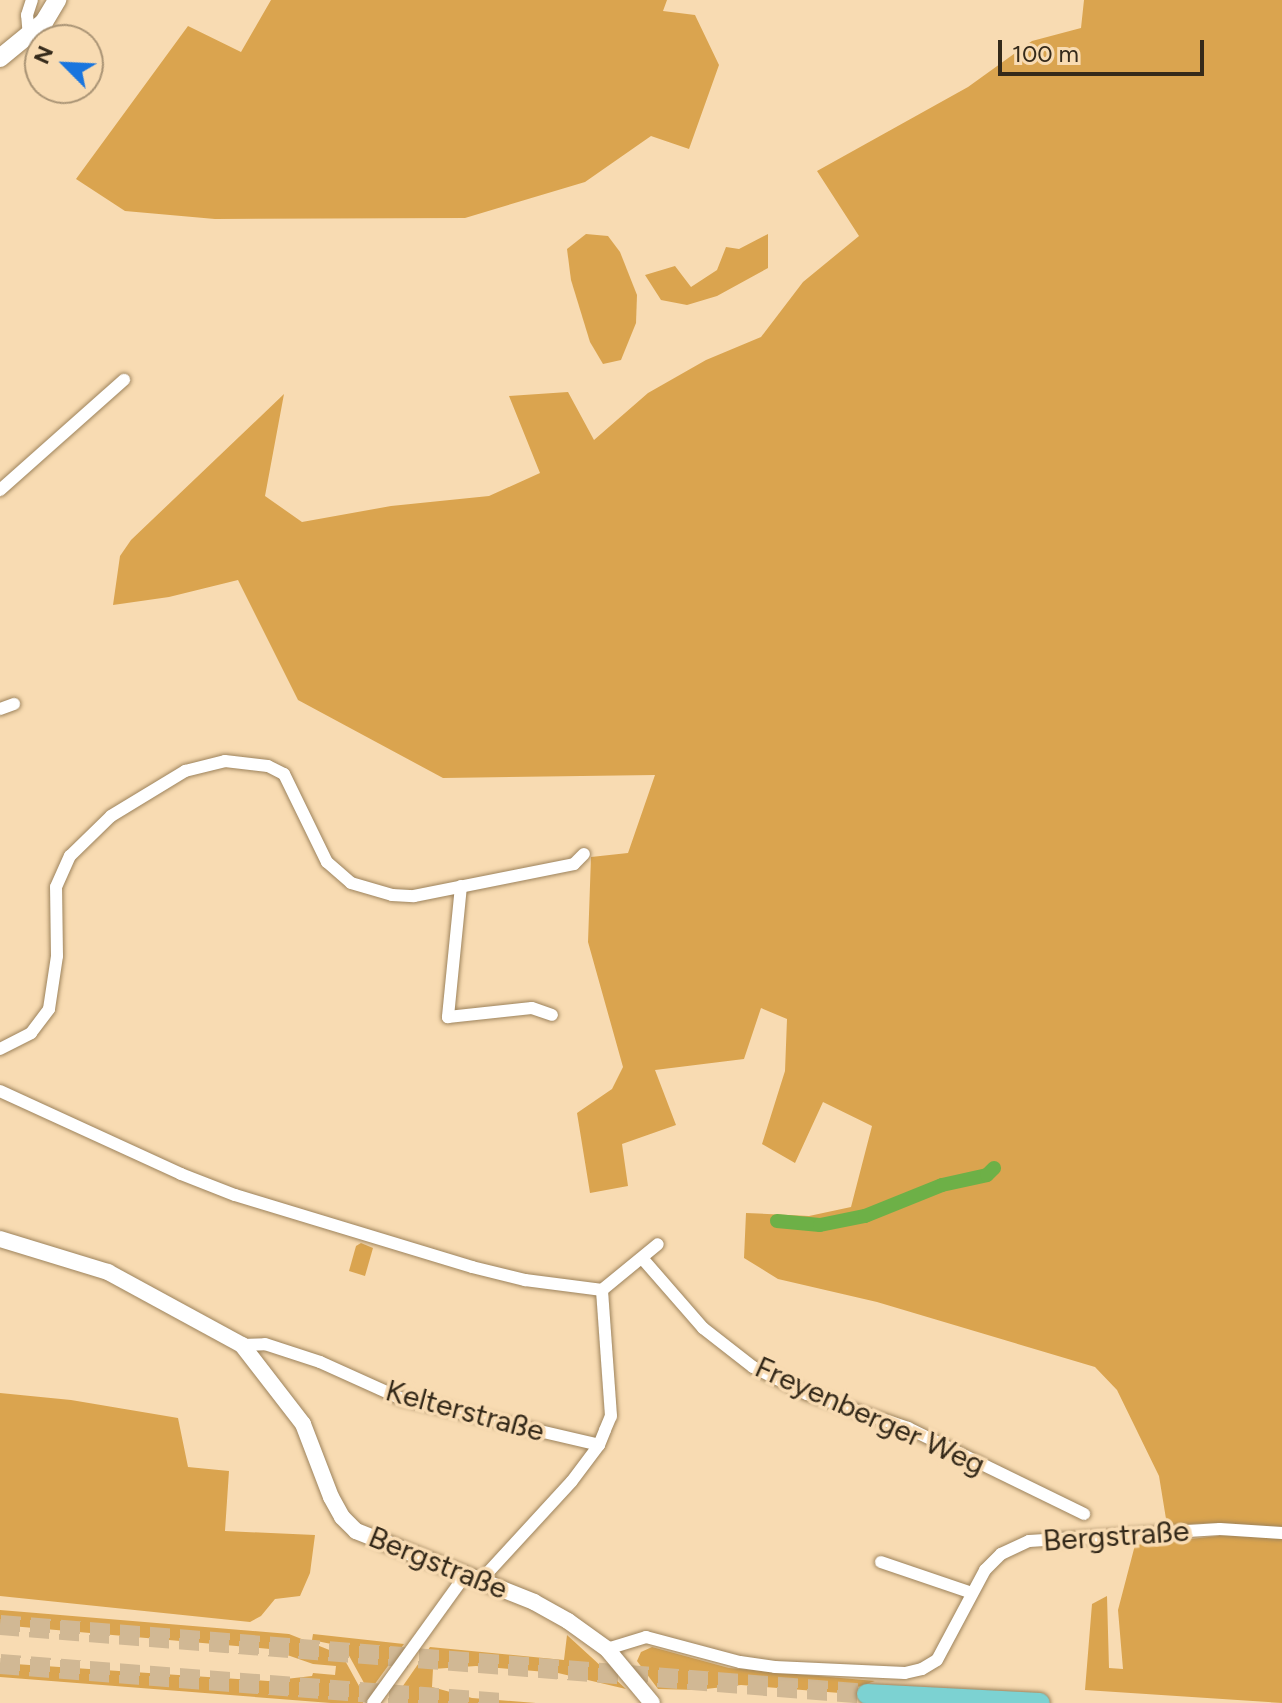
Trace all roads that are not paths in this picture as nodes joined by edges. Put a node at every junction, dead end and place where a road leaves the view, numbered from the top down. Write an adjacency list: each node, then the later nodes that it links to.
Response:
1 (32, 0): 3 (street)
2 (57, 0): 4 (main road)
3 (28, 24)
4 (42, 24)
5 (24, 41): 6 (main road)
6 (0, 58)
7 (124, 380): 8 (street)
8 (0, 490)
9 (14, 704): 10 (street)
10 (0, 709)
11 (584, 854): 12 (street)
12 (461, 886): 13 (street); 14 (street)
13 (552, 1015)
14 (0, 1049)
15 (0, 1091): 19 (street)
16 (0, 1239): 20 (street, Bergstraße)
17 (658, 1244): 18 (street)
18 (642, 1258): 19 (street); 22 (street, Freyenberger Weg)
19 (602, 1290): 21 (street)
20 (242, 1345): 21 (street, Kelterstraße); 25 (street, Bergstraße)
21 (599, 1445): 25 (street)
22 (1084, 1514)
23 (1282, 1533): 26 (street, Bergstraße)
24 (881, 1562): 26 (street)
25 (473, 1577): 27 (street, Bergstraße); 29 (street)
26 (972, 1593): 27 (street, Bergstraße)
27 (607, 1649): 30 (street, Bergstraße)
28 (867, 1694): 31 (highway)
29 (373, 1703)
30 (652, 1703)
31 (1040, 1703)

